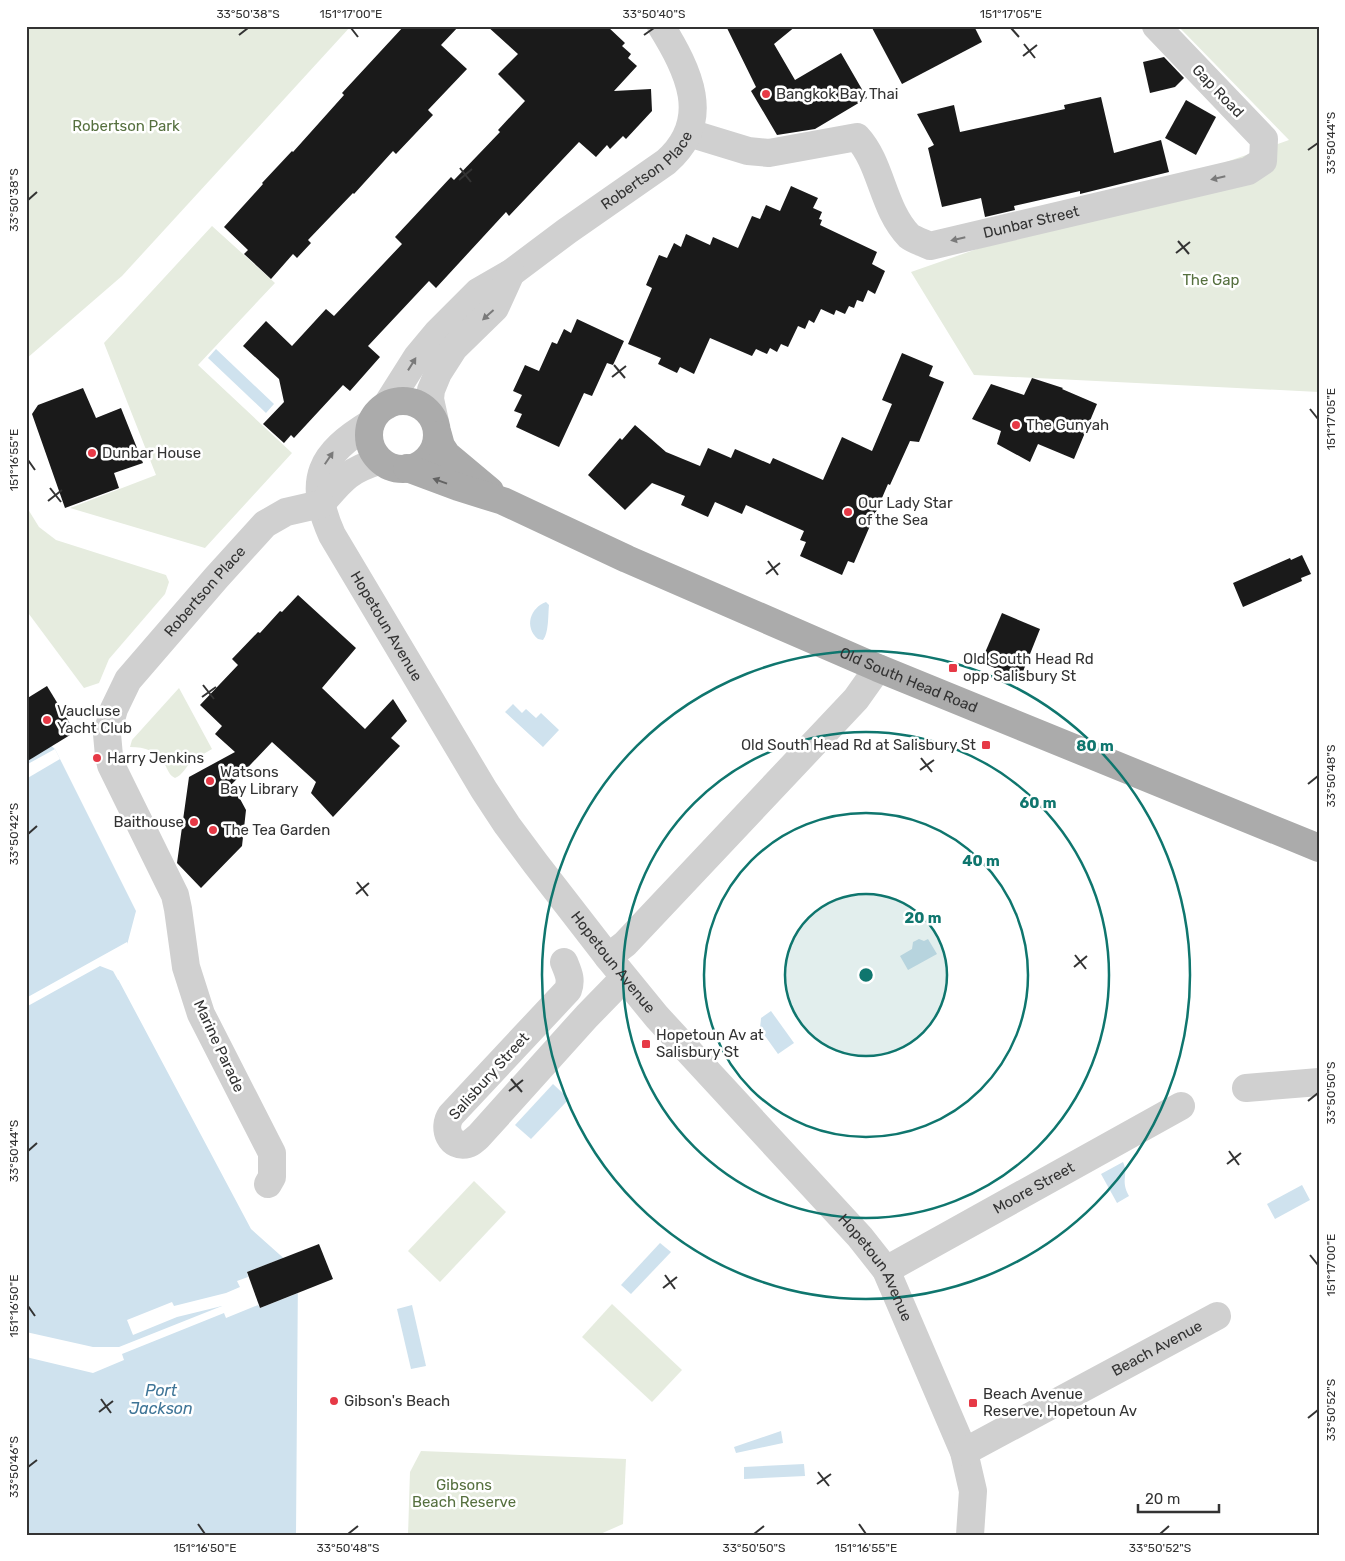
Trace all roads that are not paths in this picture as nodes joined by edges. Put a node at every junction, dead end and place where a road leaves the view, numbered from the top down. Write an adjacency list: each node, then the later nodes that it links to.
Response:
1 (661, 26): 3 (street)
2 (1156, 26): 5 (street, Gap Road)
3 (688, 133): 4 (street, Robertson Place); 6 (street, Robertson Place)
4 (857, 137): 5 (street, Dunbar Street, one-way to 4)
5 (1263, 161)
6 (511, 273): 7 (street, Robertson Place, one-way to 6); 8 (street, Robertson Place, one-way to 8)
7 (379, 415): 8 (main road); 9 (main road); 12 (street, Hopetoun Avenue, one-way to 7)
8 (436, 428): 10 (main road); 11 (main road, Old South Head Road)
9 (379, 461): 10 (main road); 12 (street)
10 (407, 468): 11 (main road, Old South Head Road, one-way to 10)
11 (503, 501): 13 (main road, Old South Head Road)
12 (321, 504): 14 (street, Robertson Place); 16 (street, Hopetoun Avenue)
13 (878, 668): 15 (main road, Old South Head Road); 16 (street)
14 (114, 709): 22 (street, Marine Parade)
15 (1319, 848)
16 (608, 957): 18 (street, Hopetoun Avenue)
17 (564, 962): 18 (street, Salisbury Street)
18 (624, 978): 23 (street, Hopetoun Avenue)
19 (1319, 1082): 20 (street)
20 (1246, 1088)
21 (1181, 1106): 23 (street, Moore Street)
22 (268, 1184)
23 (886, 1270): 25 (street, Hopetoun Avenue)
24 (1217, 1316): 25 (street, Beach Avenue)
25 (964, 1452): 26 (street, Hopetoun Avenue)
26 (970, 1535)

